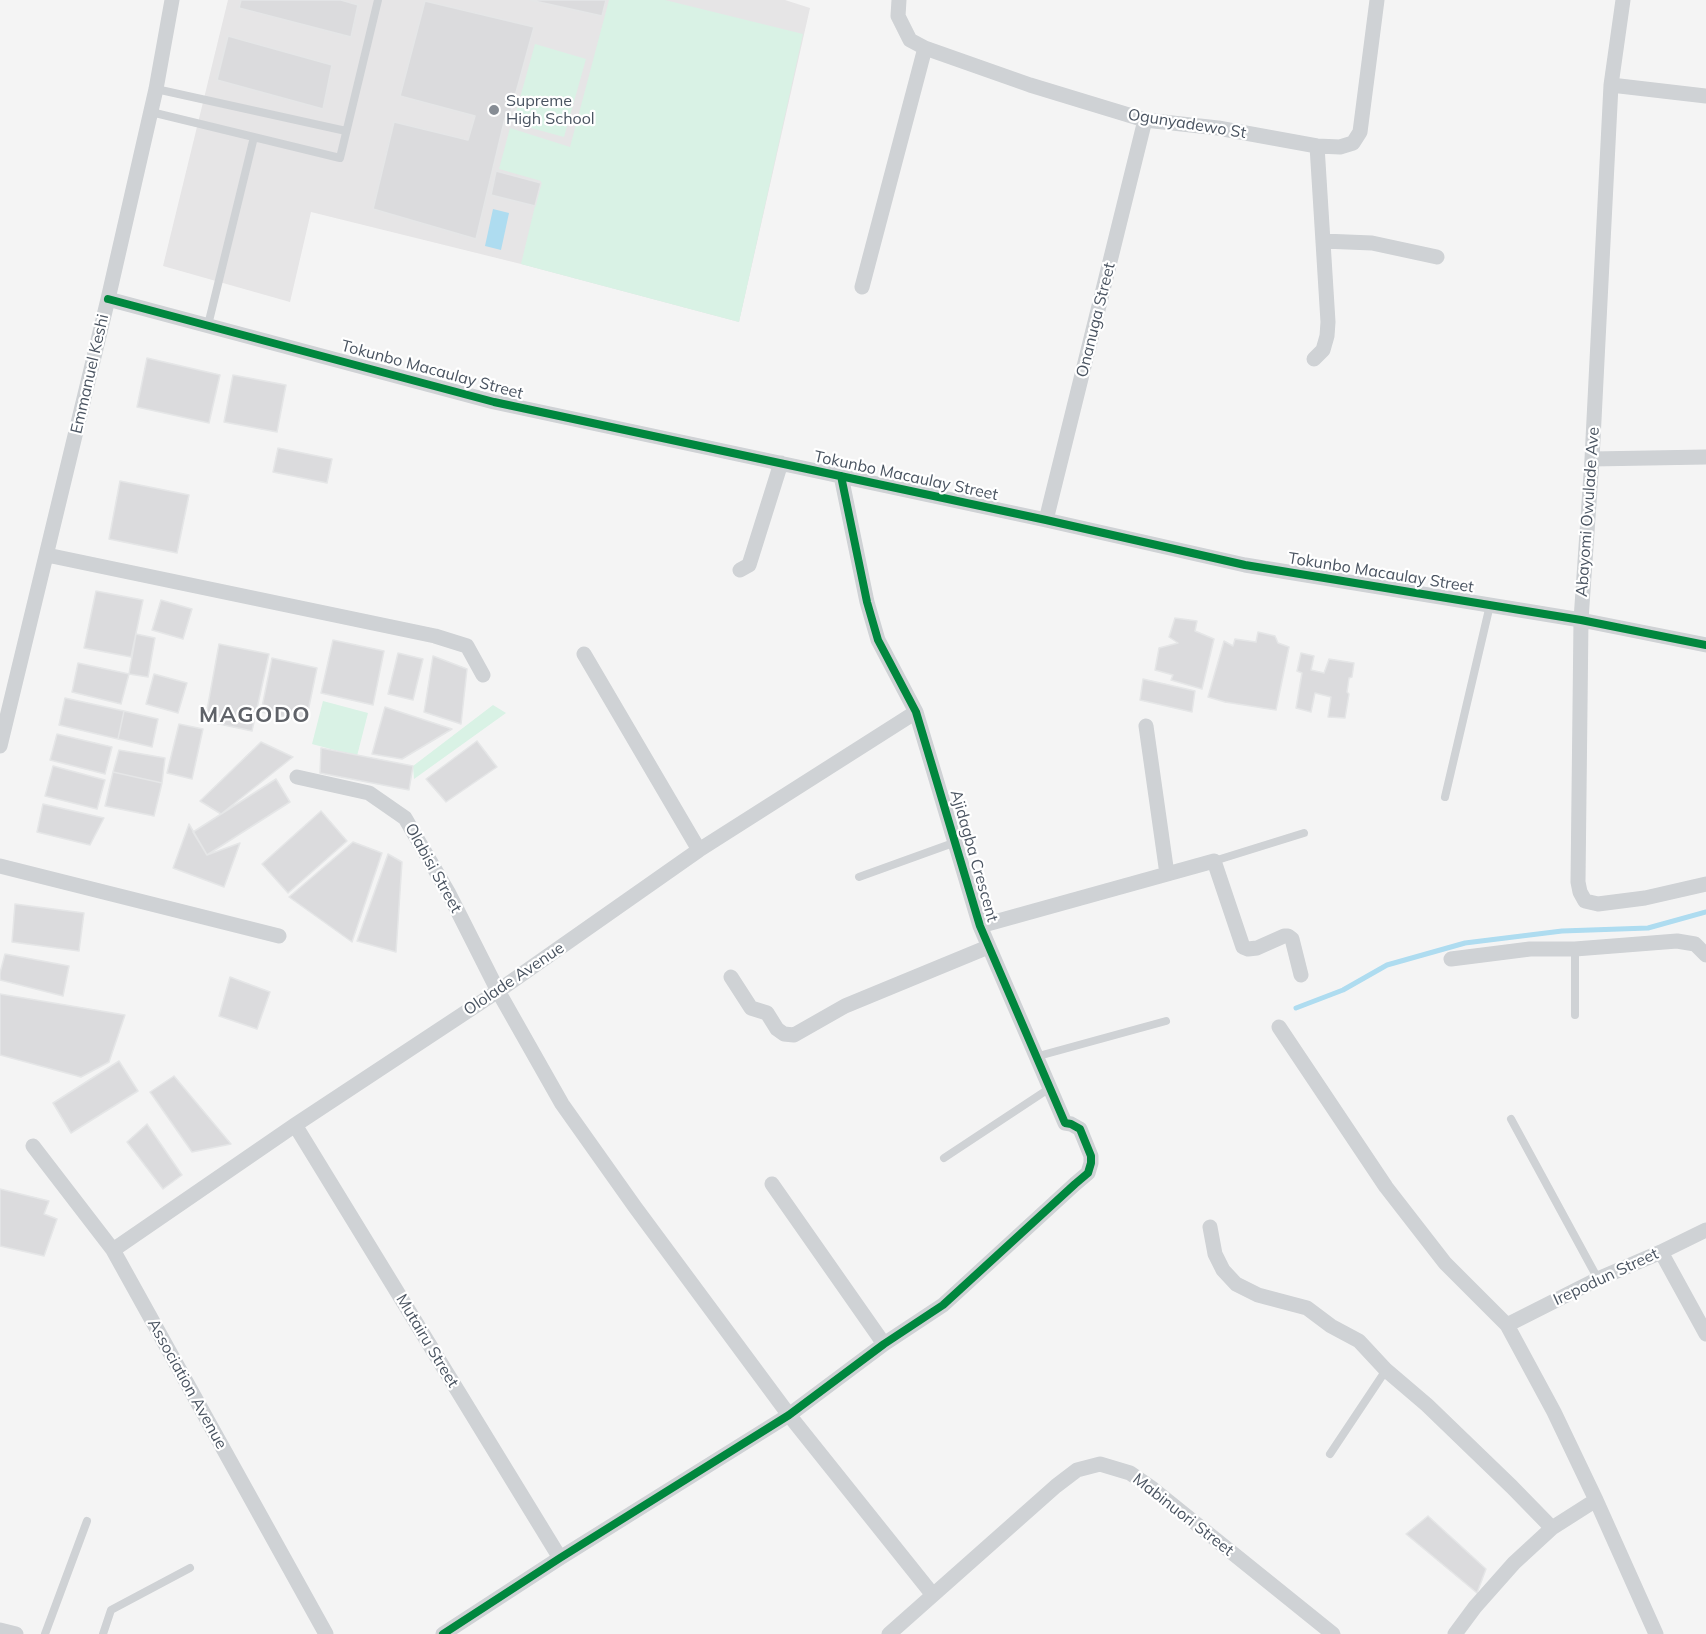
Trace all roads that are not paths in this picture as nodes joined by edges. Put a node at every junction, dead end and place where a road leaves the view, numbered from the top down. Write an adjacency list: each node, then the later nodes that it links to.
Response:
1 (172, 0): 8 (street, Emmanuel Keshi)
2 (378, 0): 12 (lane)
3 (899, 0): 6 (street)
4 (1377, 0): 14 (street, Ogunyadewo St)
5 (1623, 0): 7 (street, Abayomi Owulade Ave)
6 (925, 48): 11 (street, Ogunyadewo St); 17 (street)
7 (1611, 85): 9 (street); 22 (street, Abayomi Owulade Ave)
8 (156, 89): 10 (street, Emmanuel Keshi); 12 (lane)
9 (1706, 96)
10 (151, 112): 13 (lane); 18 (street, Emmanuel Keshi)
11 (1145, 120): 14 (street, Ogunyadewo St); 25 (street, Onanuga Street)
12 (346, 131): 13 (lane)
13 (254, 137): 19 (lane)
14 (1317, 146): 15 (street)
15 (1323, 241): 16 (street); 20 (street)
16 (1437, 257)
17 (862, 287)
18 (108, 299): 19 (street, Tokunbo Macaulay Street); 26 (street, Emmanuel Keshi)
19 (208, 325): 23 (street, Tokunbo Macaulay Street)
20 (1314, 359)
21 (1706, 457): 22 (street)
22 (1592, 459): 29 (street, Abayomi Owulade Ave)
23 (781, 463): 24 (street, Tokunbo Macaulay Street); 27 (street)
24 (840, 476): 25 (street, Tokunbo Macaulay Street); 33 (street, Ajidagba Crescent)
25 (1046, 519): 28 (street, Tokunbo Macaulay Street)
26 (46, 555): 32 (street); 35 (street, Emmanuel Keshi)
27 (740, 570)
28 (1490, 605): 29 (street, Tokunbo Macaulay Street); 37 (lane)
29 (1581, 620): 30 (street, Tokunbo Macaulay Street); 45 (street, Abayomi Owulade Ave)
30 (1706, 645)
31 (584, 654): 40 (street)
32 (483, 675)
33 (916, 712): 39 (street, Ajidagba Crescent); 40 (street, Ololade Avenue)
34 (1146, 726): 43 (street)
35 (0, 746)
36 (297, 777): 54 (street, Olabisi Street)
37 (1445, 797)
38 (1304, 833): 41 (lane)
39 (956, 842): 44 (lane); 46 (street, Ajidagba Crescent)
40 (699, 850): 54 (street, Ololade Avenue)
41 (1214, 861): 43 (street); 52 (street)
42 (0, 866): 47 (street)
43 (1167, 874): 46 (street)
44 (859, 877)
45 (1706, 884)
46 (980, 926): 48 (street, Ajidagba Crescent)
47 (279, 936)
48 (988, 947): 53 (street); 58 (street, Ajidagba Crescent)
49 (1575, 949): 50 (street); 51 (street); 55 (lane)
50 (1706, 955)
51 (1451, 959)
52 (1301, 975)
53 (731, 977)
54 (498, 992): 61 (street, Ololade Avenue); 74 (street, Olabisi Street)
55 (1575, 1015)
56 (1166, 1021): 58 (lane)
57 (1279, 1027): 70 (street)
58 (1035, 1057): 59 (street, Ajidagba Crescent)
59 (1050, 1088): 63 (lane); 72 (street, Ajidagba Crescent)
60 (1511, 1119): 69 (lane)
61 (295, 1125): 67 (street, Ololade Avenue); 79 (street, Mutairu Street)
62 (33, 1146): 67 (street, Association Avenue)
63 (944, 1158)
64 (772, 1184): 72 (street)
65 (1210, 1227): 73 (street)
66 (1706, 1230): 68 (street, Irepodun Street)
67 (113, 1250): 86 (street, Association Avenue)
68 (1661, 1252): 69 (street, Irepodun Street); 71 (street)
69 (1598, 1279): 70 (street, Irepodun Street)
70 (1507, 1325): 76 (street)
71 (1706, 1334)
72 (884, 1344): 74 (street)
73 (1386, 1370): 75 (lane); 78 (street)
74 (789, 1415): 79 (street); 81 (street, Olabisi Street)
75 (1330, 1454)
76 (1596, 1500): 78 (street); 91 (street)
77 (87, 1521): 84 (lane)
78 (1552, 1528): 90 (street)
79 (560, 1558): 87 (street)
80 (190, 1568): 85 (lane)
81 (933, 1595): 88 (street, Mabinuori Street); 89 (street, Mabinuori Street)
82 (0, 1630): 83 (street)
83 (16, 1634)
84 (45, 1634)
85 (103, 1634)
86 (326, 1634)
87 (443, 1634)
88 (889, 1634)
89 (1333, 1634)
90 (1455, 1634)
91 (1656, 1634)

